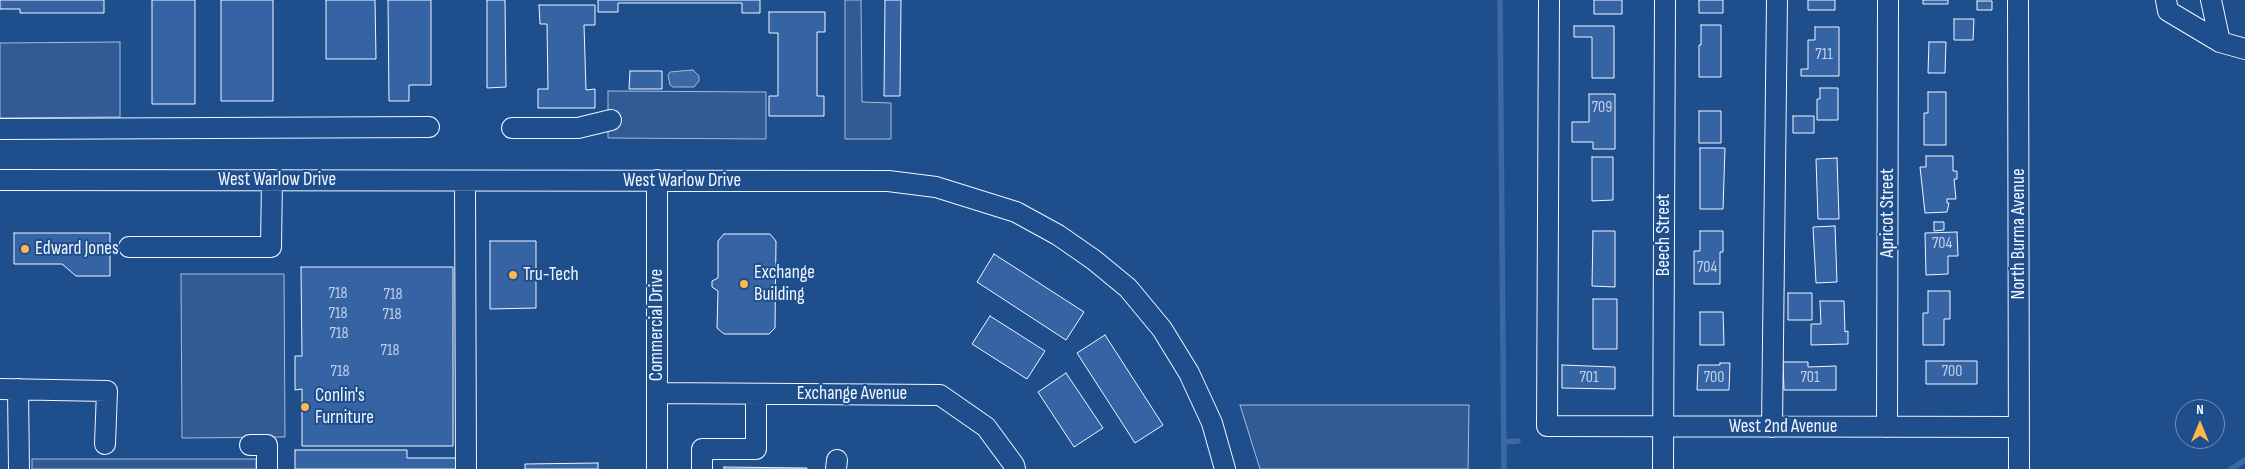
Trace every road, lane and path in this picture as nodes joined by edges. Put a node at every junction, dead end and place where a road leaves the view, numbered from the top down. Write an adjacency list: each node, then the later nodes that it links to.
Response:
1 (1549, 0): 22 (street, West 2nd Avenue)
2 (1665, 0): 22 (street, Beech Street)
3 (1777, 0): 23 (street)
4 (1888, 0): 24 (street, Apricot Street)
5 (2018, 0): 25 (street, North Burma Avenue)
6 (2166, 0): 8 (street)
7 (2211, 0): 8 (street)
8 (2220, 42): 9 (street)
9 (2245, 49)
10 (611, 120): 12 (street)
11 (430, 127): 13 (street)
12 (512, 128)
13 (0, 129)
14 (0, 180): 15 (street, West Warlow Drive)
15 (272, 180): 17 (street, West Warlow Drive); 18 (street)
16 (657, 180): 17 (street, West Warlow Drive); 20 (street, Commercial Drive); 34 (street, West Warlow Drive)
17 (465, 181): 30 (street)
18 (129, 247)
19 (9, 389): 26 (street); 28 (street)
20 (657, 393): 21 (street, Exchange Avenue); 31 (street, Commercial Drive)
21 (756, 394): 32 (street); 33 (street, Exchange Avenue)
22 (1662, 427): 23 (street, West 2nd Avenue); 35 (street, Beech Street)
23 (1772, 427): 24 (street, West 2nd Avenue)
24 (1887, 427): 25 (street, West 2nd Avenue)
25 (2019, 427): 36 (street, North Burma Avenue)
26 (105, 444)
27 (250, 444): 29 (street)
28 (19, 469)
29 (267, 469)
30 (466, 469)
31 (657, 469)
32 (702, 469)
33 (1016, 469)
34 (1225, 469)
35 (1663, 469)
36 (2019, 469)

